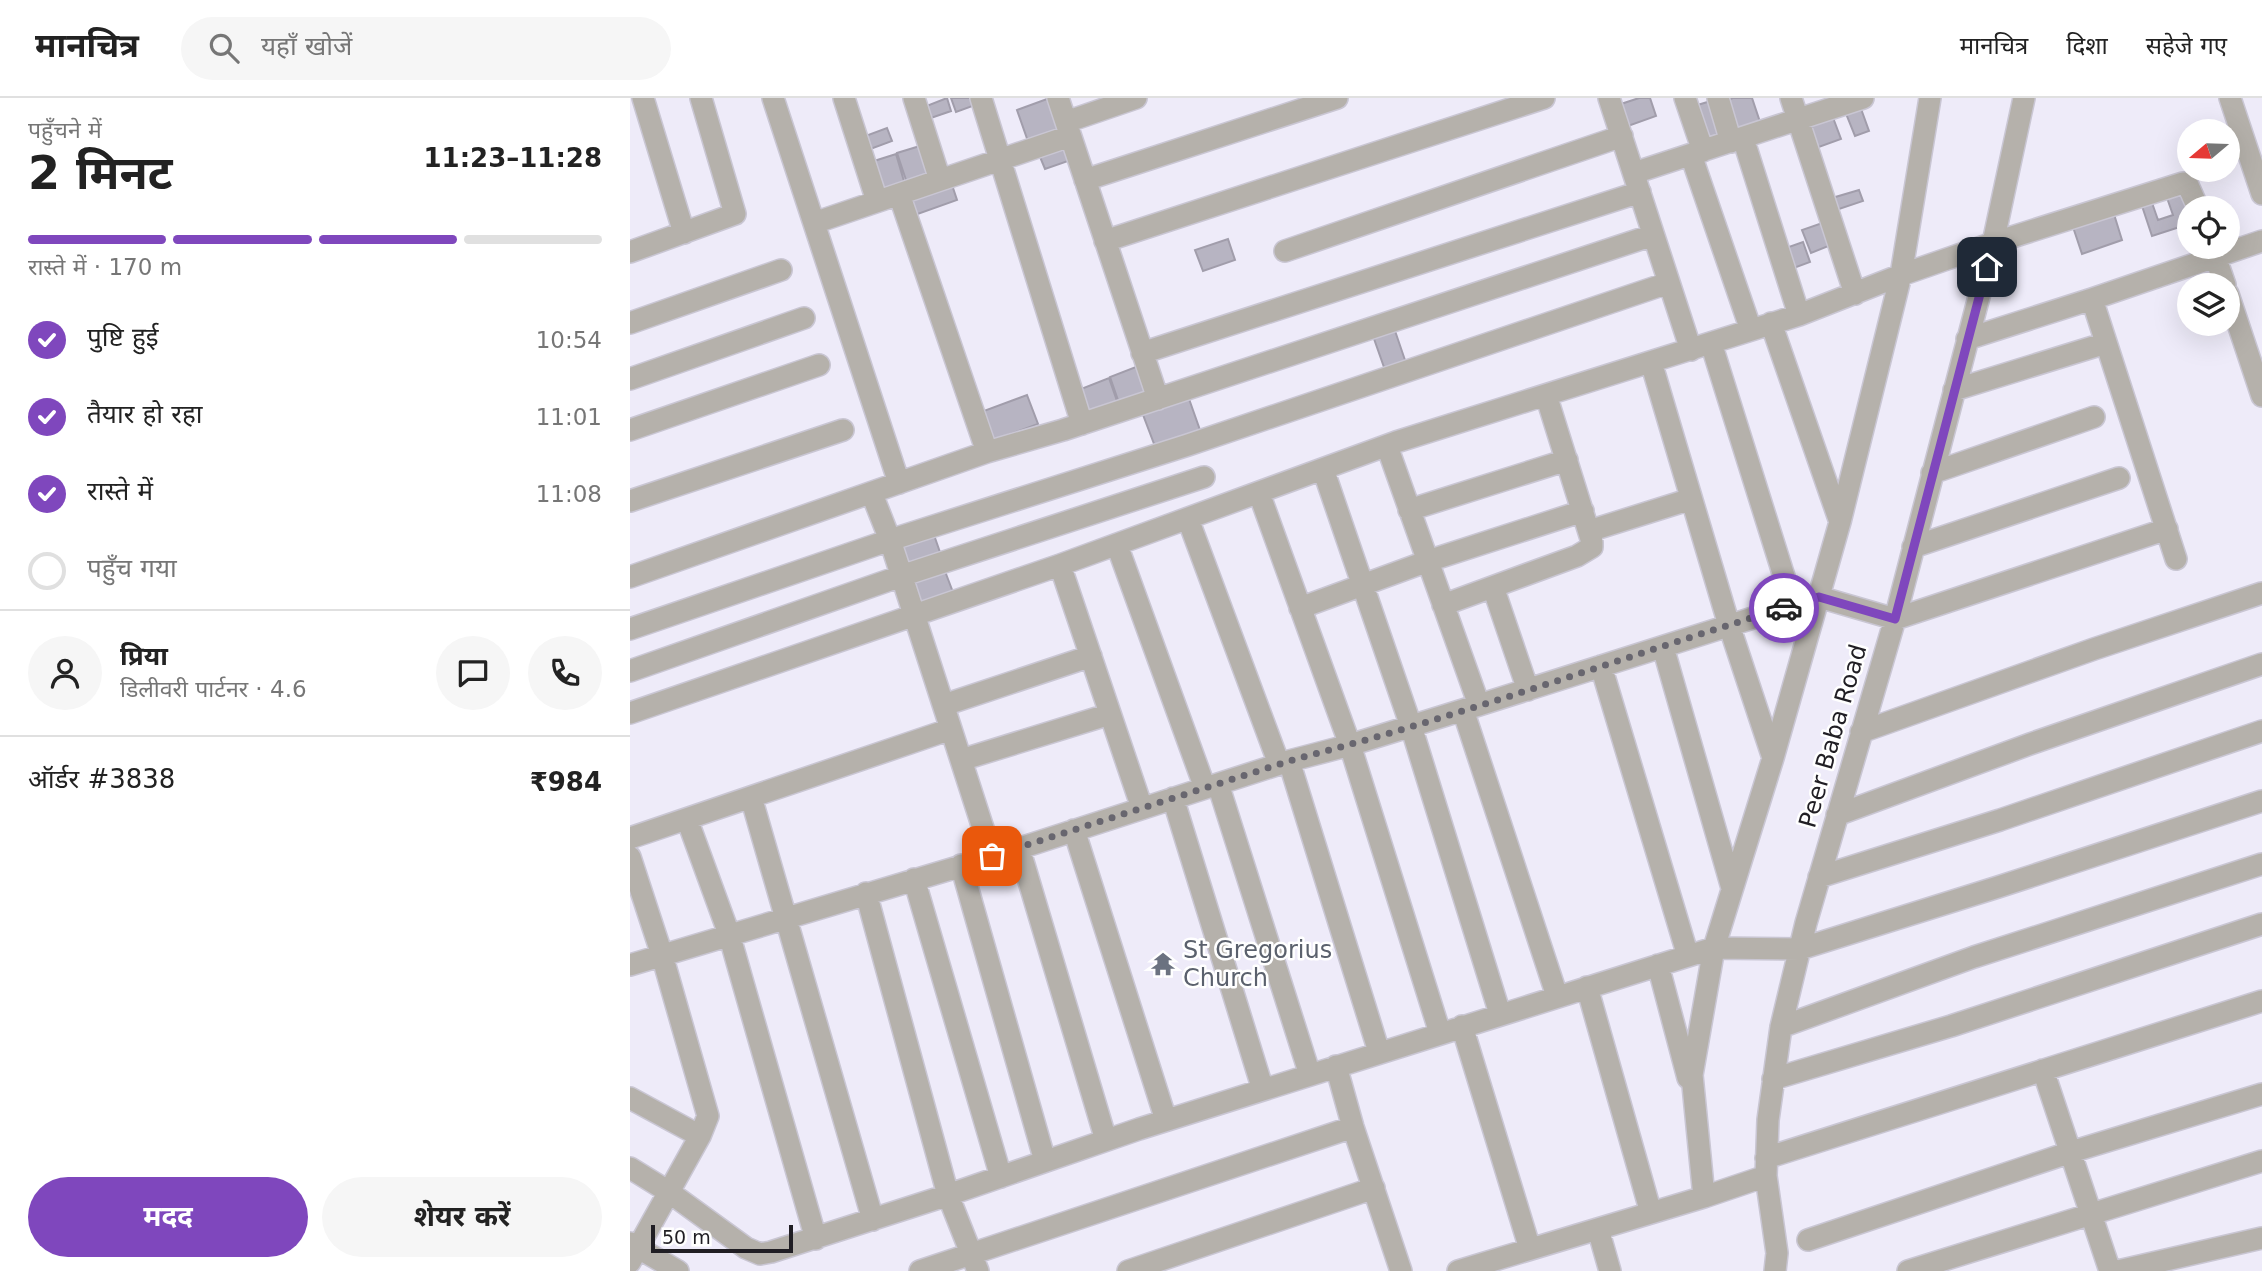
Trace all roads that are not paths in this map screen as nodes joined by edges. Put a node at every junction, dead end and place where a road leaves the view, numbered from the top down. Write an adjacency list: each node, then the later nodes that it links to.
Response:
1 (643, 98): 34 (street)
2 (701, 98): 34 (street)
3 (773, 98): 32 (street)
4 (844, 98): 31 (street)
5 (914, 98): 25 (street)
6 (981, 98): 24 (street)
7 (1058, 98): 20 (street)
8 (1136, 98): 20 (street)
9 (1336, 98): 26 (street)
10 (1544, 98): 36 (street)
11 (1609, 98): 21 (street)
12 (1685, 98): 23 (street)
13 (1718, 98): 22 (street)
14 (1791, 98): 19 (street)
15 (1930, 98): 44 (street)
16 (2024, 98): 38 (street, Peer Baba Road)
17 (2230, 98): 29 (street)
18 (1857, 99): 19 (street)
19 (1799, 119): 22 (street); 46 (street)
20 (1068, 129): 24 (street); 26 (street)
21 (1622, 136): 27 (street); 41 (street)
22 (1737, 140): 23 (street); 48 (street)
23 (1697, 153): 27 (street); 51 (street)
24 (1000, 159): 25 (street); 66 (street)
25 (940, 180): 28 (street)
26 (1085, 180): 36 (street)
27 (1637, 183): 35 (street); 57 (street)
28 (899, 194): 31 (street); 70 (street)
29 (2262, 194)
30 (2193, 196): 38 (street)
31 (877, 201): 32 (street)
32 (814, 223): 76 (street)
33 (630, 229): 40 (street)
34 (684, 233): 40 (street)
35 (1653, 235): 45 (street); 64 (street)
36 (1105, 241): 57 (street)
37 (2262, 241): 39 (street)
38 (1993, 243): 44 (street); 53 (street, Peer Baba Road)
39 (2240, 246)
40 (633, 251)
41 (1285, 251)
42 (2196, 259): 47 (street)
43 (781, 270): 50 (street)
44 (1900, 275): 46 (street); 84 (street)
45 (1668, 283): 56 (street); 86 (street)
46 (1856, 293): 48 (street)
47 (2092, 299): 53 (street); 55 (street)
48 (1799, 315): 51 (street)
49 (804, 317): 60 (street)
50 (630, 323)
51 (1761, 327): 54 (street); 84 (street)
52 (2240, 329): 63 (street)
53 (1967, 339): 61 (street, Peer Baba Road)
54 (1712, 343): 56 (street); 99 (street)
55 (2106, 343): 61 (street); 85 (street)
56 (1690, 350): 58 (street)
57 (1142, 353): 64 (street)
58 (1651, 362): 62 (street); 79 (street)
59 (819, 365): 67 (street)
60 (630, 379)
61 (1954, 390): 73 (street, Peer Baba Road)
62 (1546, 395): 69 (street); 71 (street)
63 (2262, 396)
64 (1158, 399): 66 (street)
65 (2094, 418): 73 (street)
66 (1082, 424): 70 (street)
67 (630, 430)
68 (843, 430): 80 (street)
69 (1387, 446): 72 (street); 81 (street)
70 (987, 452): 76 (street)
71 (1567, 460): 81 (street); 83 (street)
72 (1323, 469): 77 (street); 94 (street)
73 (1932, 473): 88 (street, Peer Baba Road)
74 (1204, 477): 92 (street)
75 (2119, 478): 88 (street)
76 (899, 483): 78 (street)
77 (1259, 493): 82 (street); 100 (street)
78 (872, 494): 86 (street); 93 (street)
79 (1691, 499): 83 (street); 103 (street)
80 (630, 501)
81 (1409, 510): 90 (street)
82 (1188, 519): 87 (street); 122 (street)
83 (1586, 521): 90 (street); 95 (street)
84 (1840, 522): 97 (street)
85 (2167, 529): 89 (street); 102 (street)
86 (890, 540): 92 (street); 104 (street)
87 (1117, 545): 91 (street); 123 (street)
88 (1913, 547): 102 (street, Peer Baba Road)
89 (2176, 559)
90 (1428, 561): 94 (street); 98 (street)
91 (1060, 565): 101 (street); 106 (street)
92 (901, 576): 101 (street); 109 (street)
93 (630, 577)
94 (1363, 584): 100 (street); 115 (street)
95 (1493, 587): 98 (street); 110 (street)
96 (2262, 593): 118 (street)
97 (1819, 597): 99 (street); 102 (street); 120 (street)
98 (1443, 605): 112 (street)
99 (1793, 606): 103 (street)
100 (1300, 608): 119 (street)
101 (914, 617): 111 (street); 113 (street)
102 (1895, 619): 118 (street, Peer Baba Road)
103 (1729, 625): 105 (street); 120 (street)
104 (630, 629)
105 (1663, 647): 108 (street); 139 (street)
106 (1091, 656): 111 (street); 114 (street)
107 (2262, 664): 128 (street)
108 (1601, 666): 110 (street); 147 (street)
109 (630, 671)
110 (1528, 690): 112 (street)
111 (944, 705): 116 (street)
112 (1471, 708): 115 (street); 151 (street)
113 (630, 713)
114 (1110, 714): 121 (street); 127 (street)
115 (1411, 726): 119 (street); 153 (street)
116 (951, 729): 121 (street); 124 (street)
117 (2262, 731): 137 (street)
118 (1861, 732): 128 (street, Peer Baba Road)
119 (1350, 745): 122 (street); 156 (street)
120 (1773, 758): 139 (street)
121 (961, 760): 133 (street)
122 (1284, 762): 123 (street); 157 (street)
123 (1212, 786): 125 (street); 160 (street)
124 (751, 797): 129 (street); 141 (street)
125 (1173, 798): 127 (street); 162 (street)
126 (2262, 801): 145 (street)
127 (1142, 808): 130 (street)
128 (1837, 815): 137 (street, Peer Baba Road)
129 (687, 819): 131 (street); 143 (street)
130 (1074, 830): 132 (street); 166 (street)
131 (630, 838)
132 (1020, 848): 133 (street); 169 (street)
133 (992, 856): 136 (street)
134 (630, 857): 146 (street)
135 (2262, 864): 155 (street)
136 (961, 865): 138 (street); 171 (street)
137 (1819, 877): 145 (street, Peer Baba Road)
138 (914, 879): 140 (street); 175 (street)
139 (1732, 888): 144 (street)
140 (866, 893): 141 (street); 178 (street)
141 (786, 917): 143 (street); 182 (street)
142 (2262, 924): 161 (street)
143 (729, 934): 146 (street); 185 (street)
144 (1714, 948): 145 (street); 147 (street); 165 (street)
145 (1800, 949): 155 (street, Peer Baba Road)
146 (662, 955): 148 (street); 168 (street)
147 (1688, 956): 149 (street)
148 (630, 965)
149 (1658, 965): 150 (street); 165 (street)
150 (1587, 987): 151 (street); 180 (street)
151 (1557, 996): 153 (street)
152 (2262, 1001): 159 (street)
153 (1500, 1014): 154 (street)
154 (1462, 1026): 156 (street); 188 (street)
155 (1781, 1027): 161 (street, Peer Baba Road)
156 (1440, 1033): 157 (street)
157 (1379, 1052): 158 (street)
158 (1336, 1066): 160 (street); 167 (street)
159 (2043, 1070): 170 (street); 173 (street)
160 (1310, 1075): 162 (street)
161 (1773, 1079): 173 (street, Peer Baba Road)
162 (1263, 1090): 166 (street)
163 (2262, 1094): 170 (street)
164 (630, 1098): 168 (street)
165 (1694, 1099): 179 (street)
166 (1166, 1121): 169 (street)
167 (1353, 1128): 176 (street); 189 (street)
168 (700, 1136): 177 (street)
169 (1106, 1140): 171 (street)
170 (2071, 1152): 181 (street); 186 (street)
171 (1045, 1161): 175 (street)
172 (2262, 1161): 181 (street)
173 (1766, 1167): 179 (street); 196 (street, Peer Baba Road)
174 (630, 1168): 177 (street)
175 (1002, 1177): 178 (street)
176 (1374, 1188): 192 (street); 193 (street)
177 (669, 1192): 185 (street); 187 (street)
178 (948, 1195): 182 (street); 189 (street)
179 (1704, 1197): 180 (street)
180 (1651, 1213): 183 (street)
181 (2091, 1214): 197 (street); 198 (street)
182 (873, 1220): 185 (street)
183 (1598, 1229): 188 (street); 195 (street)
184 (2262, 1238): 199 (street)
185 (817, 1239)
186 (1808, 1240)
187 (633, 1251): 190 (street)
188 (1520, 1258): 194 (street)
189 (974, 1262): 191 (street)
190 (678, 1271)
191 (920, 1271)
192 (1128, 1271)
193 (1401, 1271)
194 (1458, 1271)
195 (1610, 1271)
196 (1775, 1271)
197 (1908, 1271)
198 (2110, 1271)
199 (2118, 1271)

